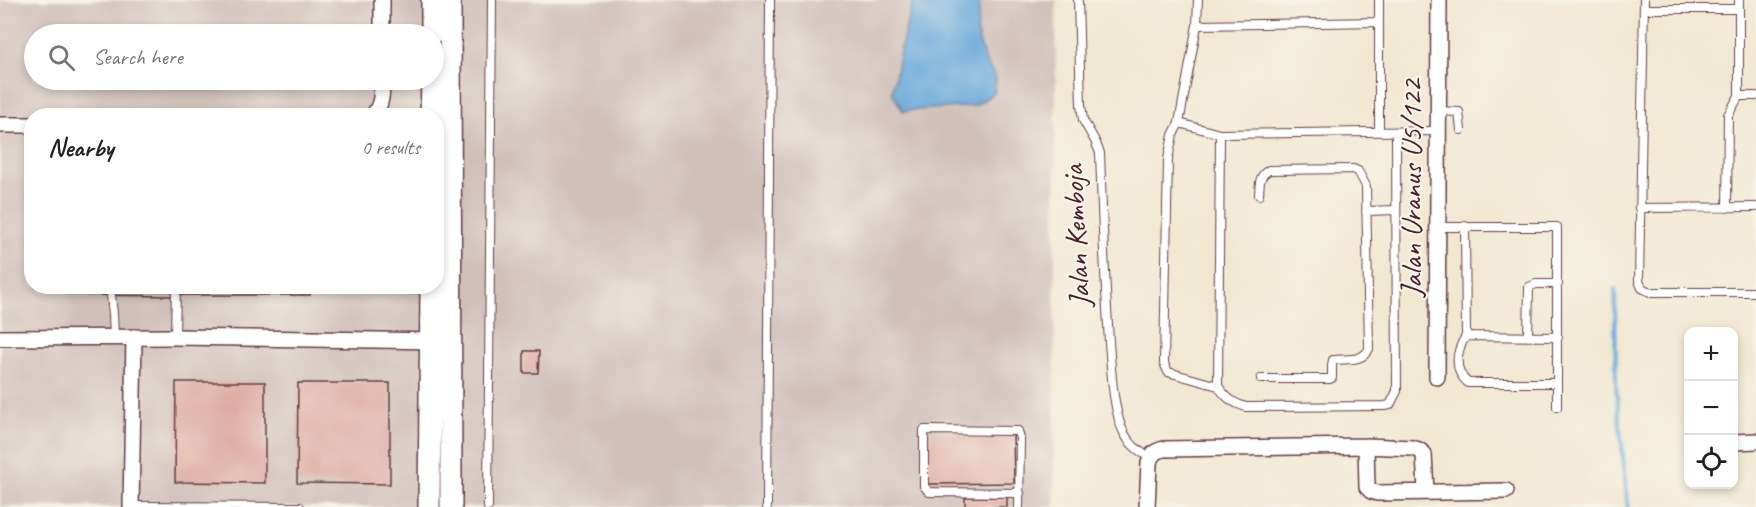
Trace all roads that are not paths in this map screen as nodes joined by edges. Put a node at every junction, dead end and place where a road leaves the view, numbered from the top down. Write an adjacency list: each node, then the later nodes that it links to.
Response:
1 (382, 0): 14 (street)
2 (432, 0): 15 (street)
3 (450, 0): 39 (street)
4 (492, 0): 72 (lane)
5 (770, 0): 73 (lane)
6 (1078, 0): 63 (lane, Jalan Kemboja)
7 (1198, 0): 16 (lane)
8 (1379, 0): 13 (lane)
9 (1439, 0): 23 (street, Jalan Uranus U5/122)
10 (1738, 0): 12 (lane)
11 (1645, 4): 12 (lane); 34 (lane)
12 (1738, 9): 19 (lane)
13 (1379, 21): 16 (lane); 29 (lane)
14 (382, 24)
15 (432, 24)
16 (1197, 25): 24 (lane)
17 (382, 90): 21 (street)
18 (432, 90): 22 (street)
19 (1738, 96): 20 (lane); 35 (lane)
20 (1756, 96)
21 (378, 108)
22 (431, 108)
23 (1438, 111): 27 (lane); 28 (street, Jalan Uranus U5/122)
24 (1179, 123): 31 (lane); 58 (lane)
25 (0, 125): 26 (street)
26 (24, 125)
27 (1461, 130)
28 (1438, 131): 30 (lane); 40 (street, Jalan Uranus U5/122)
29 (1379, 132): 30 (lane); 31 (lane)
30 (1396, 132): 36 (lane)
31 (1221, 134): 58 (lane)
32 (1259, 195): 37 (lane)
33 (1756, 207): 35 (lane)
34 (1639, 208): 35 (lane); 42 (lane)
35 (1727, 208)
36 (1396, 210): 37 (lane); 58 (lane)
37 (1366, 211): 56 (lane)
38 (1464, 226): 40 (lane); 41 (lane); 47 (lane)
39 (444, 227)
40 (1438, 227): 55 (street, Jalan Uranus U5/122)
41 (1558, 284): 51 (lane); 52 (lane)
42 (1756, 292)
43 (111, 294): 48 (lane)
44 (176, 294): 50 (lane)
45 (432, 294): 54 (street)
46 (442, 294): 54 (street)
47 (1466, 336): 51 (lane); 57 (lane)
48 (114, 337): 49 (street); 53 (street)
49 (134, 337): 50 (street); 67 (street)
50 (175, 337): 54 (street)
51 (1528, 337): 52 (lane)
52 (1558, 337): 57 (lane)
53 (0, 338)
54 (441, 341): 70 (street); 71 (street)
55 (1437, 377)
56 (1261, 379)
57 (1557, 383): 59 (lane)
58 (1218, 386)
59 (1557, 407)
60 (1756, 441): 61 (street)
61 (1738, 442)
62 (1366, 446): 63 (street); 65 (street); 65 (street)
63 (1150, 458): 75 (street)
64 (1506, 490): 65 (street)
65 (1426, 491)
66 (1020, 493): 66 (lane); 74 (lane)
67 (131, 506): 68 (lane)
68 (167, 506): 69 (lane)
69 (300, 507)
70 (429, 507)
71 (451, 507)
72 (488, 507)
73 (767, 507)
74 (1019, 507)
75 (1147, 507)

